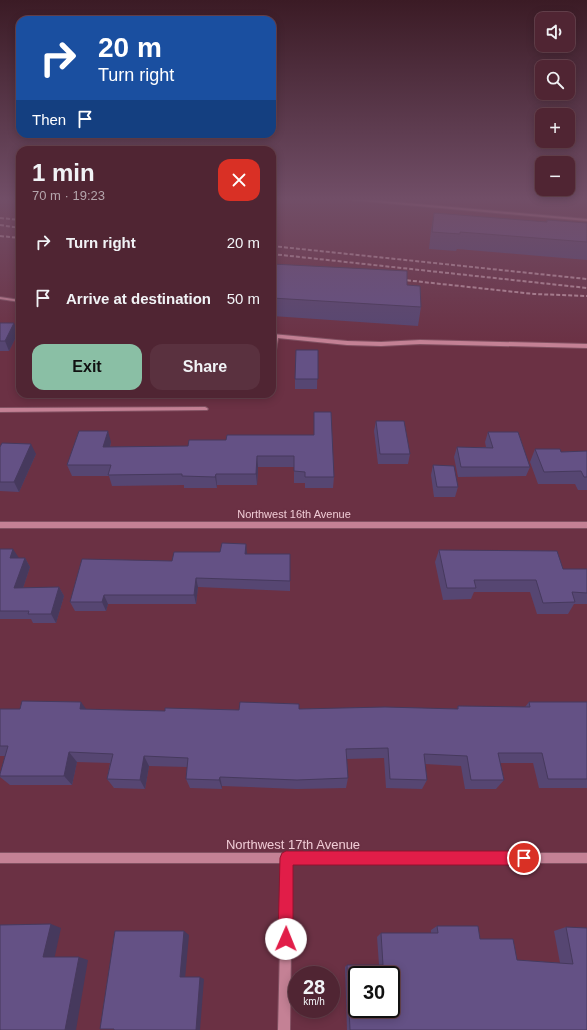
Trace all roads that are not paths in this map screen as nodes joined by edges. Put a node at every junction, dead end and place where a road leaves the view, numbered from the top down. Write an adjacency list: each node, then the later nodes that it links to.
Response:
1 (0, 298): 2 (street)
2 (16, 300)
3 (276, 336): 4 (street)
4 (587, 346)
5 (205, 409): 6 (street)
6 (0, 410)
7 (0, 525): 8 (street, Northwest 16th Avenue)
8 (587, 525)
9 (0, 858): 10 (street, Northwest 17th Avenue)
10 (286, 858): 11 (street, Northwest 17th Avenue); 12 (street)
11 (587, 858)
12 (284, 1030)

